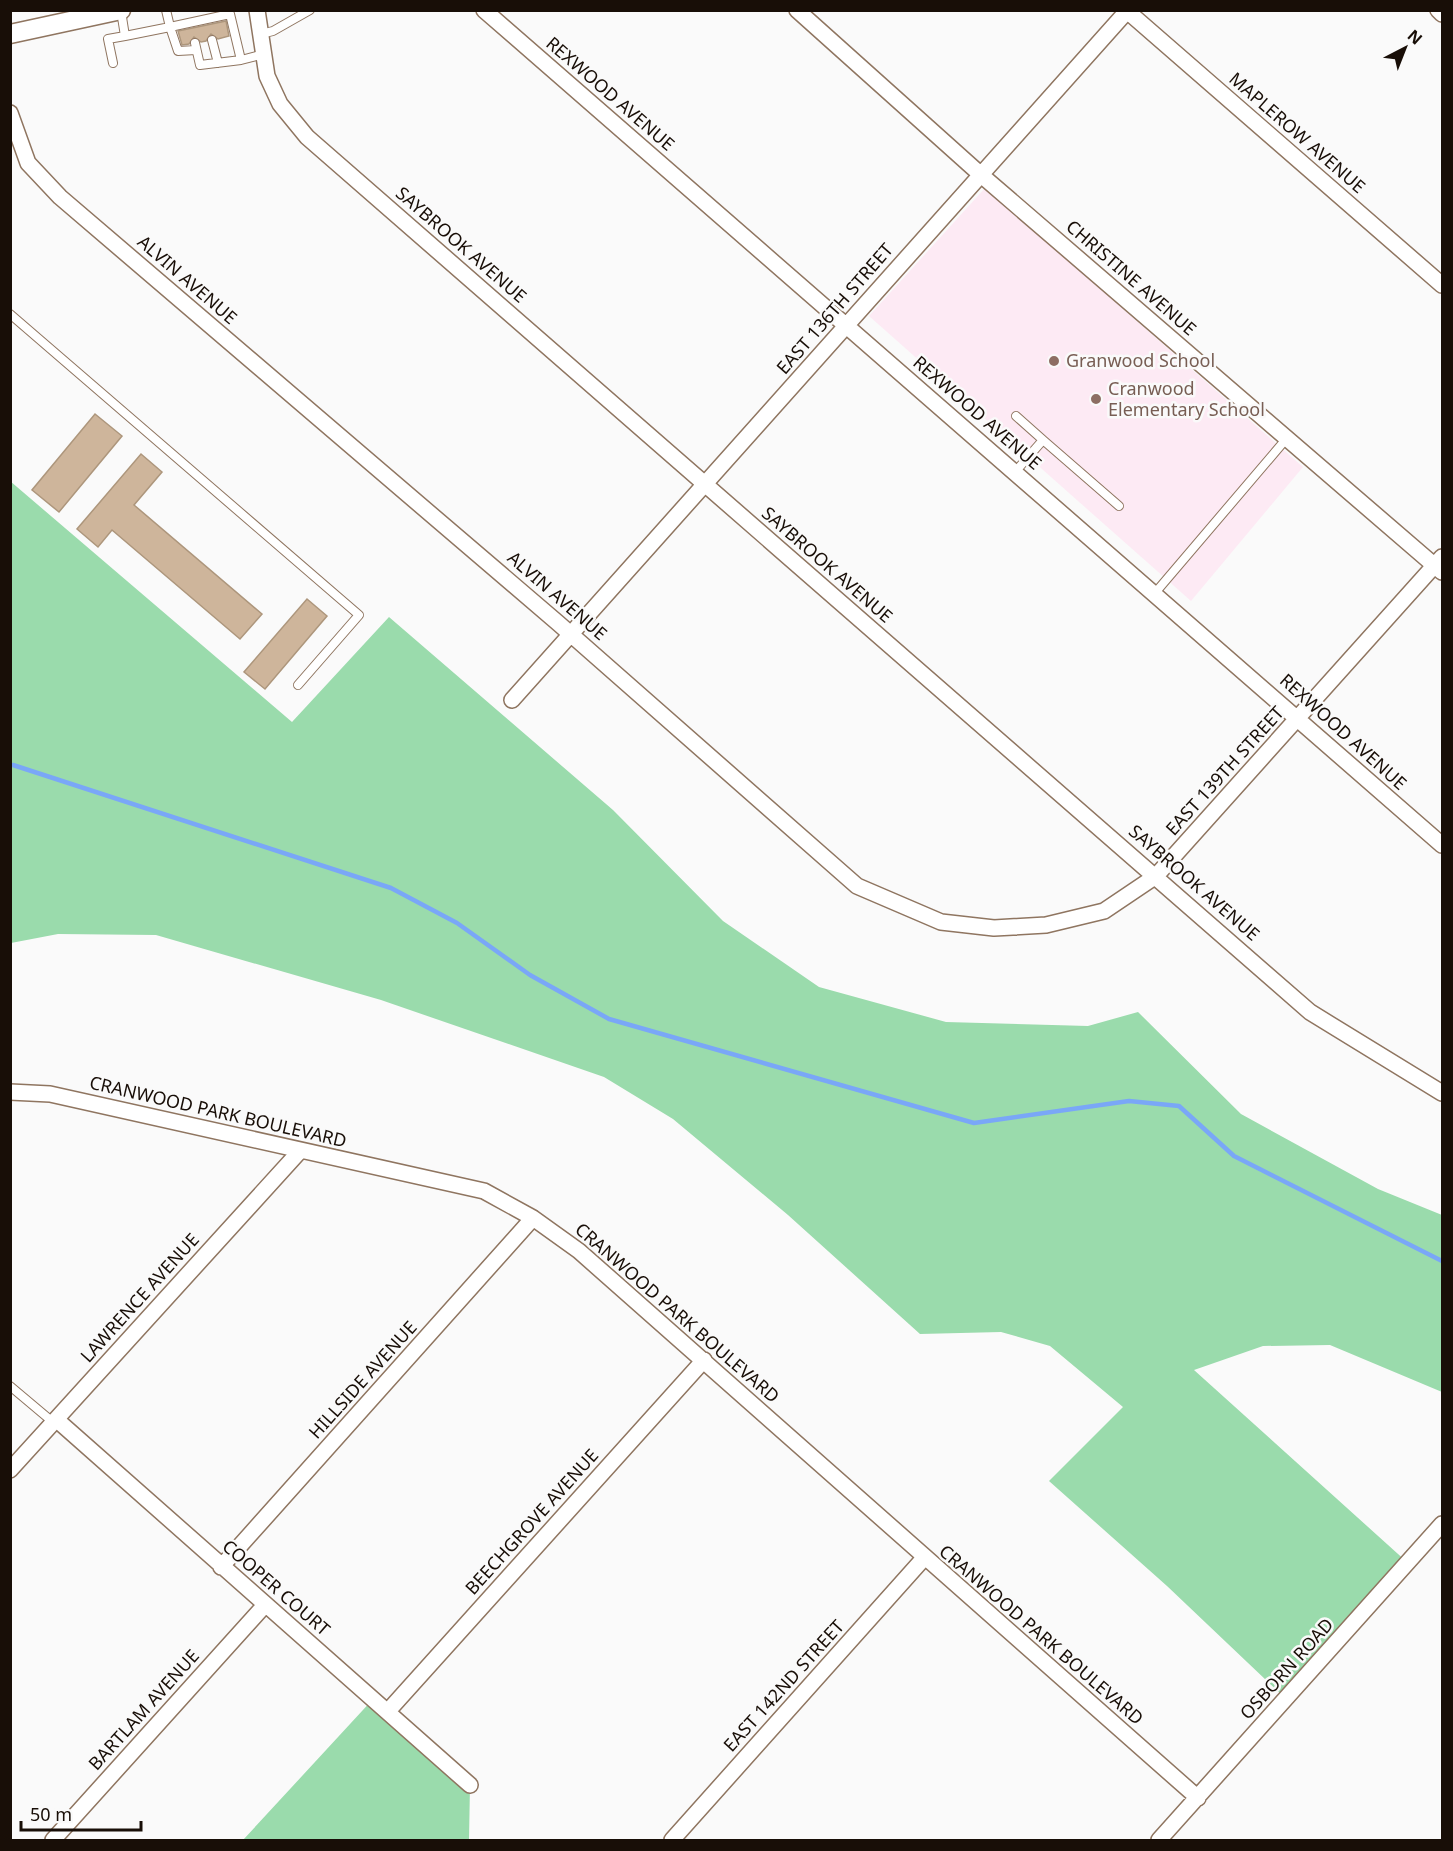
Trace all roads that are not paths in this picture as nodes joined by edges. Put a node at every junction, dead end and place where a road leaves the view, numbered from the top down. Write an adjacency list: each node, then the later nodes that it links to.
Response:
1 (166, 10): 13 (lane)
2 (204, 10): 12 (lane)
3 (257, 10): 15 (street, SAYBROOK AVENUE)
4 (310, 10): 15 (lane)
5 (484, 10): 26 (street, REXWOOD AVENUE)
6 (797, 10): 23 (street, CHRISTINE AVENUE)
7 (1438, 10): 10 (street)
8 (121, 11): 11 (street); 16 (lane)
9 (1127, 11): 23 (street, EAST 136TH STREET); 24 (street, MAPLEROW AVENUE)
10 (1443, 14)
11 (65, 16): 14 (street)
12 (207, 21): 13 (lane); 19 (lane)
13 (170, 27): 16 (lane); 21 (lane)
14 (10, 34)
15 (261, 34): 18 (street, SAYBROOK AVENUE)
16 (125, 36): 20 (lane)
17 (212, 40): 21 (lane)
18 (264, 54): 19 (lane); 31 (street, SAYBROOK AVENUE)
19 (241, 60): 21 (lane)
20 (114, 63)
21 (218, 63)
22 (10, 113): 35 (street, ALVIN AVENUE)
23 (980, 174): 26 (street, EAST 136TH STREET); 28 (street, CHRISTINE AVENUE)
24 (1443, 285)
25 (10, 314): 36 (lane)
26 (846, 325): 30 (street, REXWOOD AVENUE); 31 (street, EAST 136TH STREET)
27 (1016, 416): 29 (lane)
28 (1287, 438): 33 (street, CHRISTINE AVENUE); 34 (lane)
29 (1043, 440): 30 (lane); 32 (lane)
30 (1015, 472): 34 (street, REXWOOD AVENUE)
31 (706, 485): 35 (street, EAST 136TH STREET); 40 (street, SAYBROOK AVENUE)
32 (1119, 506)
33 (1440, 565): 38 (street, EAST 139TH STREET)
34 (1155, 593): 38 (street, REXWOOD AVENUE)
35 (571, 634): 37 (street, EAST 136TH STREET); 40 (street, ALVIN AVENUE)
36 (298, 686)
37 (512, 700)
38 (1298, 718): 39 (street, REXWOOD AVENUE); 40 (street, EAST 139TH STREET)
39 (1443, 845)
40 (1156, 876): 42 (street, SAYBROOK AVENUE)
41 (10, 1092): 43 (street, CRANWOOD PARK BOULEVARD)
42 (1443, 1093)
43 (299, 1152): 44 (street, CRANWOOD PARK BOULEVARD); 47 (street, LAWRENCE AVENUE)
44 (533, 1218): 45 (street, CRANWOOD PARK BOULEVARD); 51 (street, HILLSIDE AVENUE)
45 (704, 1360): 50 (street, CRANWOOD PARK BOULEVARD); 53 (street, BEECHGROVE AVENUE)
46 (10, 1386): 47 (lane)
47 (55, 1422): 48 (street, LAWRENCE AVENUE); 51 (street, COOPER COURT)
48 (10, 1470)
49 (1443, 1524): 55 (street, OSBORN ROAD)
50 (924, 1558): 55 (street, CRANWOOD PARK BOULEVARD); 57 (street, EAST 142ND STREET)
51 (221, 1567): 52 (street, COOPER COURT)
52 (264, 1606): 53 (street, COOPER COURT); 56 (street, BARTLAM AVENUE)
53 (389, 1710): 54 (street, COOPER COURT)
54 (470, 1785)
55 (1198, 1798): 58 (street, OSBORN ROAD)
56 (53, 1840)
57 (672, 1840)
58 (1159, 1840)

